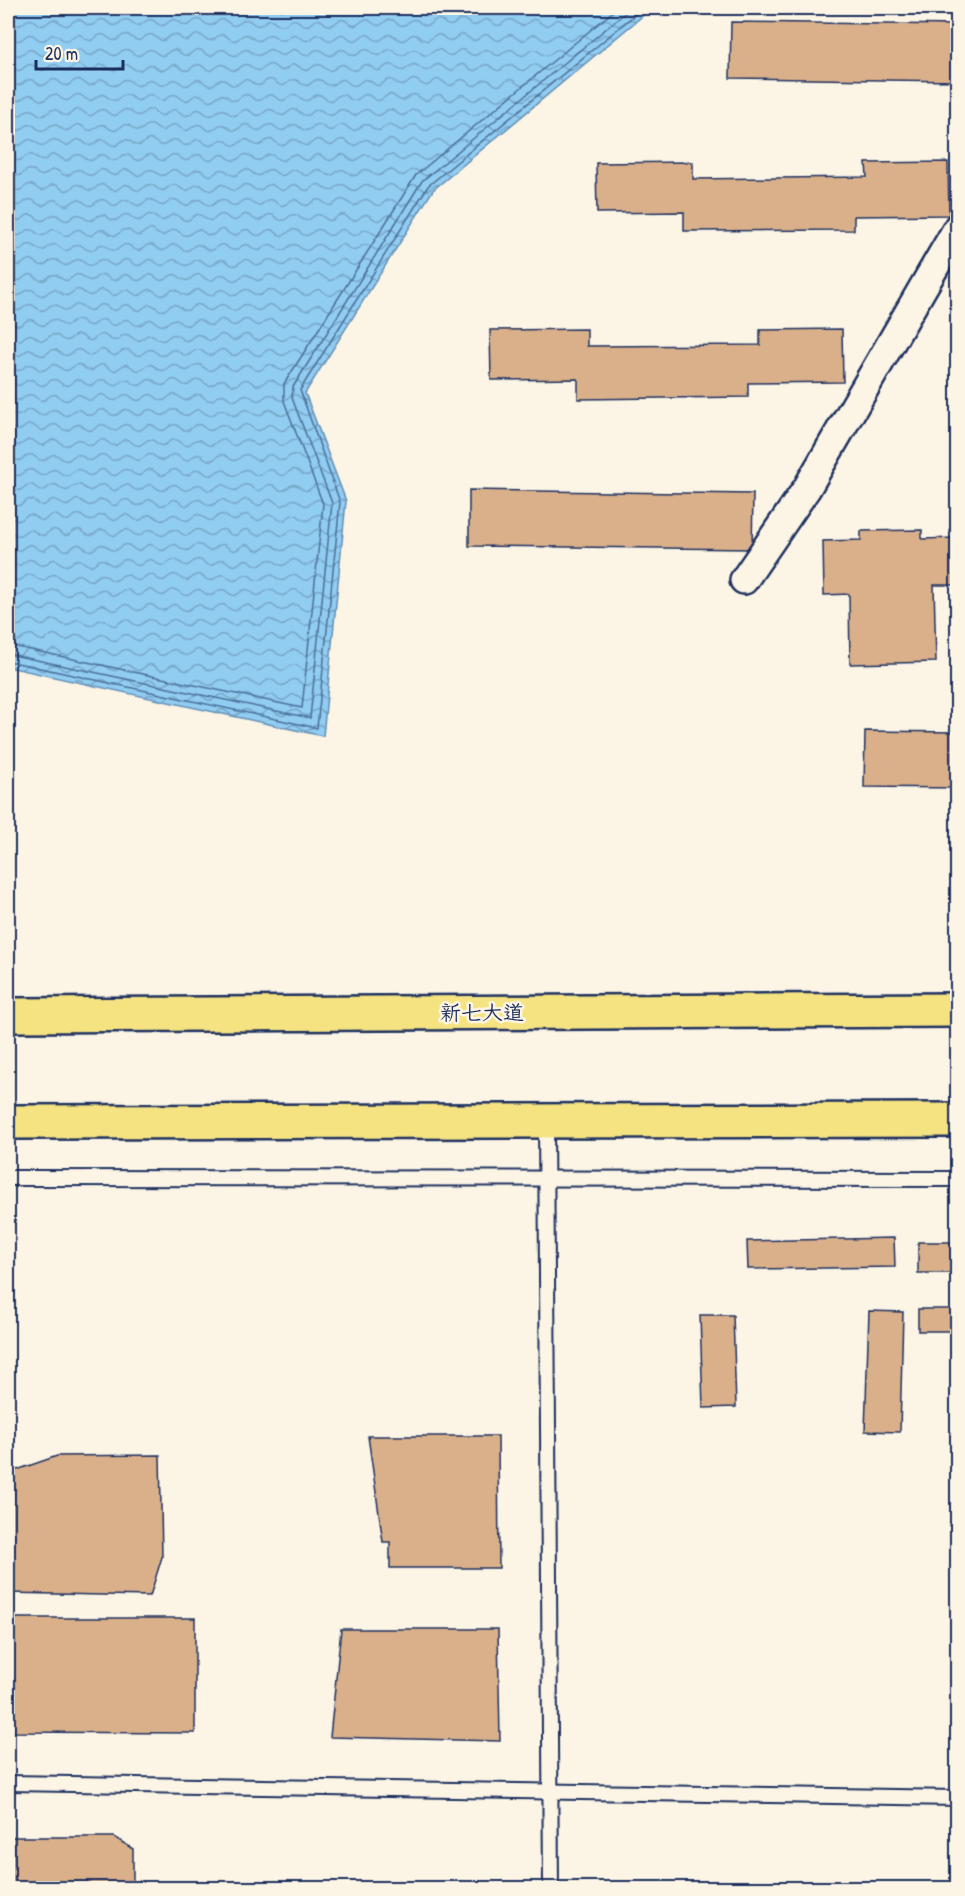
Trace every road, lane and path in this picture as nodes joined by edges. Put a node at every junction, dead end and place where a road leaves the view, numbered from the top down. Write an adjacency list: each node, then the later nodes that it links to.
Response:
1 (957, 227): 2 (street)
2 (744, 580)
3 (957, 1010): 4 (main road, 新七大道)
4 (8, 1015)
5 (957, 1120): 6 (main road)
6 (546, 1121): 7 (main road); 9 (lane)
7 (8, 1122)
8 (8, 1178): 9 (lane)
9 (546, 1179): 10 (lane); 12 (lane)
10 (957, 1179)
11 (8, 1783): 12 (lane)
12 (552, 1791): 13 (lane); 14 (lane)
13 (957, 1798)
14 (551, 1888)

